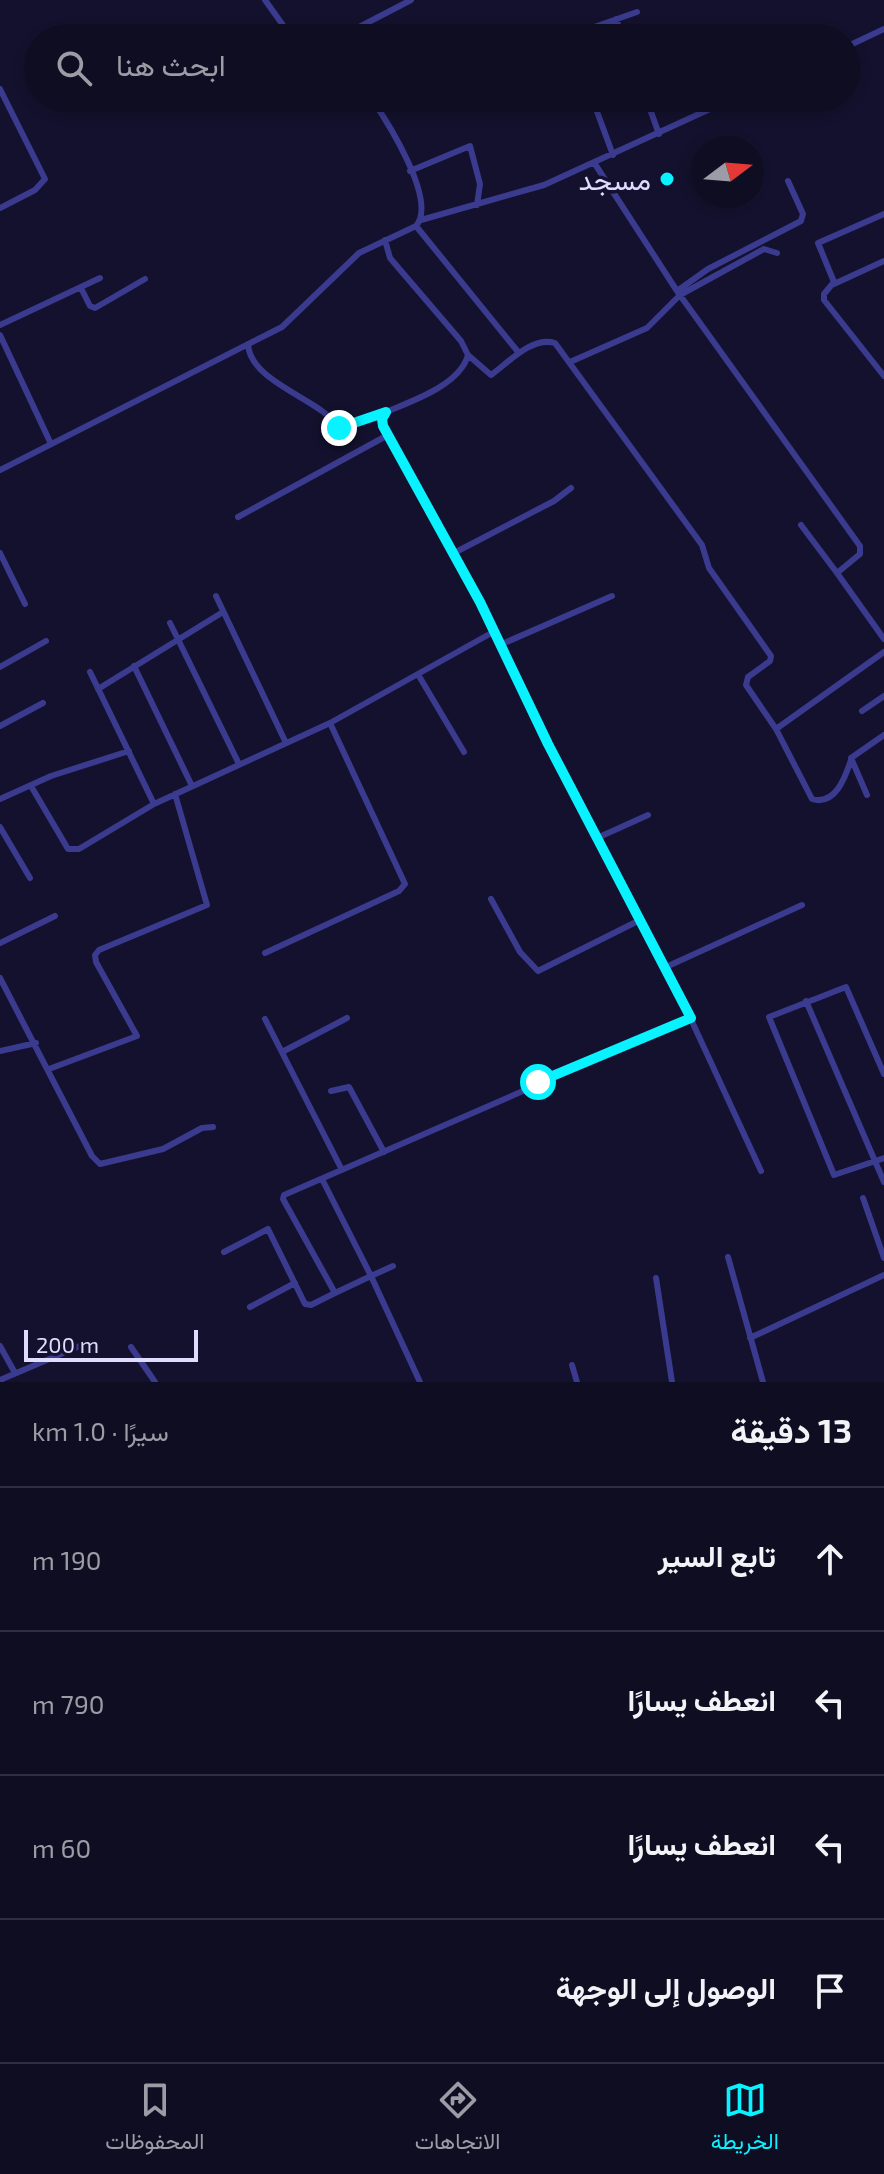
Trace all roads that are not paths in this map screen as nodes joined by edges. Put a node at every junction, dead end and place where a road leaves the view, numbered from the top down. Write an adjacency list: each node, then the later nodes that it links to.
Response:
1 (265, 0): 5 (street)
2 (411, 0): 6 (street)
3 (637, 12): 4 (street)
4 (616, 19): 7 (street); 8 (street)
5 (283, 24)
6 (365, 24)
7 (602, 24)
8 (618, 24)
9 (884, 29): 10 (street)
10 (860, 40)
11 (0, 89): 22 (street)
12 (380, 112): 19 (street)
13 (597, 112): 17 (street)
14 (651, 112): 16 (street)
15 (705, 112): 16 (street)
16 (659, 134): 17 (street)
17 (613, 155): 18 (street)
18 (595, 164): 21 (street); 32 (street)
19 (410, 171): 21 (street); 24 (street)
20 (788, 181): 32 (street)
21 (477, 205): 24 (street)
22 (0, 208)
23 (884, 214): 30 (street)
24 (418, 223): 25 (street); 36 (street)
25 (385, 240): 35 (street); 37 (street)
26 (777, 253): 32 (street)
27 (884, 261): 30 (street)
28 (100, 278): 31 (street)
29 (145, 279): 31 (street)
30 (834, 284): 39 (street)
31 (81, 288): 33 (street)
32 (679, 293): 38 (street); 49 (street)
33 (0, 325)
34 (0, 335): 42 (street)
35 (248, 344): 40 (street); 42 (street)
36 (519, 353): 37 (street); 38 (street)
37 (468, 355): 40 (street)
38 (570, 362): 72 (street)
39 (884, 376)
40 (386, 412): 41 (street)
41 (388, 435): 45 (street); 48 (street)
42 (51, 444): 43 (street)
43 (0, 470)
44 (571, 488): 48 (street)
45 (238, 517)
46 (801, 525): 49 (street)
47 (0, 553): 52 (street)
48 (454, 553): 55 (street)
49 (837, 573): 57 (street)
50 (216, 596): 53 (street)
51 (612, 596): 59 (street)
52 (25, 604)
53 (223, 612): 56 (street); 74 (street)
54 (170, 623): 56 (street)
55 (495, 631): 59 (street); 64 (street)
56 (178, 637): 61 (street); 78 (street)
57 (884, 639)
58 (46, 641): 62 (street)
59 (502, 644): 87 (street)
60 (884, 652): 72 (street)
61 (134, 666): 65 (street); 80 (street)
62 (0, 667)
63 (90, 672): 65 (street)
64 (419, 676): 70 (street); 76 (street)
65 (98, 689): 75 (street)
66 (884, 696): 67 (street)
67 (880, 702): 69 (street)
68 (43, 703): 71 (street)
69 (862, 711)
70 (330, 723): 74 (street); 94 (street)
71 (0, 726)
72 (776, 729): 77 (street)
73 (884, 735): 77 (street)
74 (286, 743): 78 (street)
75 (129, 751): 79 (street); 84 (street)
76 (464, 752)
77 (851, 760): 82 (street)
78 (239, 764): 80 (street)
79 (31, 786): 83 (street); 84 (street)
80 (192, 786): 81 (street)
81 (175, 794): 84 (street); 104 (street)
82 (867, 795)
83 (0, 799)
84 (154, 804)
85 (648, 815): 87 (street)
86 (0, 827): 88 (street)
87 (597, 838): 92 (street)
88 (30, 878)
89 (491, 899): 92 (street)
90 (802, 905): 95 (street)
91 (55, 916): 93 (street)
92 (640, 920): 95 (street)
93 (0, 943)
94 (265, 953)
95 (666, 967): 99 (street)
96 (0, 978): 101 (street)
97 (806, 1001): 105 (street); 110 (street); 110 (street)
98 (347, 1018): 103 (street)
99 (691, 1018): 108 (street); 112 (street)
100 (265, 1019): 103 (street)
101 (36, 1043): 102 (street); 104 (street)
102 (0, 1051)
103 (282, 1052): 111 (street)
104 (49, 1069): 107 (street)
105 (884, 1074)
106 (331, 1091): 108 (street)
107 (213, 1127)
108 (384, 1152): 111 (street)
109 (884, 1158): 110 (street)
110 (875, 1161): 114 (street)
111 (342, 1170): 113 (street)
112 (761, 1171)
113 (322, 1179): 121 (street); 124 (street)
114 (884, 1182)
115 (863, 1198): 118 (street)
116 (224, 1252): 123 (street)
117 (728, 1257): 126 (street)
118 (884, 1258)
119 (393, 1266): 121 (street)
120 (884, 1275): 126 (street)
121 (371, 1276): 124 (street); 134 (street)
122 (656, 1278): 136 (street)
123 (295, 1283): 124 (street); 125 (street)
124 (335, 1293)
125 (250, 1307)
126 (750, 1338): 137 (street)
127 (82, 1345): 131 (street)
128 (0, 1346): 131 (street)
129 (131, 1347): 133 (street)
130 (572, 1365): 135 (street)
131 (15, 1373): 132 (street)
132 (0, 1380)
133 (155, 1382)
134 (420, 1382)
135 (577, 1382)
136 (672, 1382)
137 (763, 1382)

